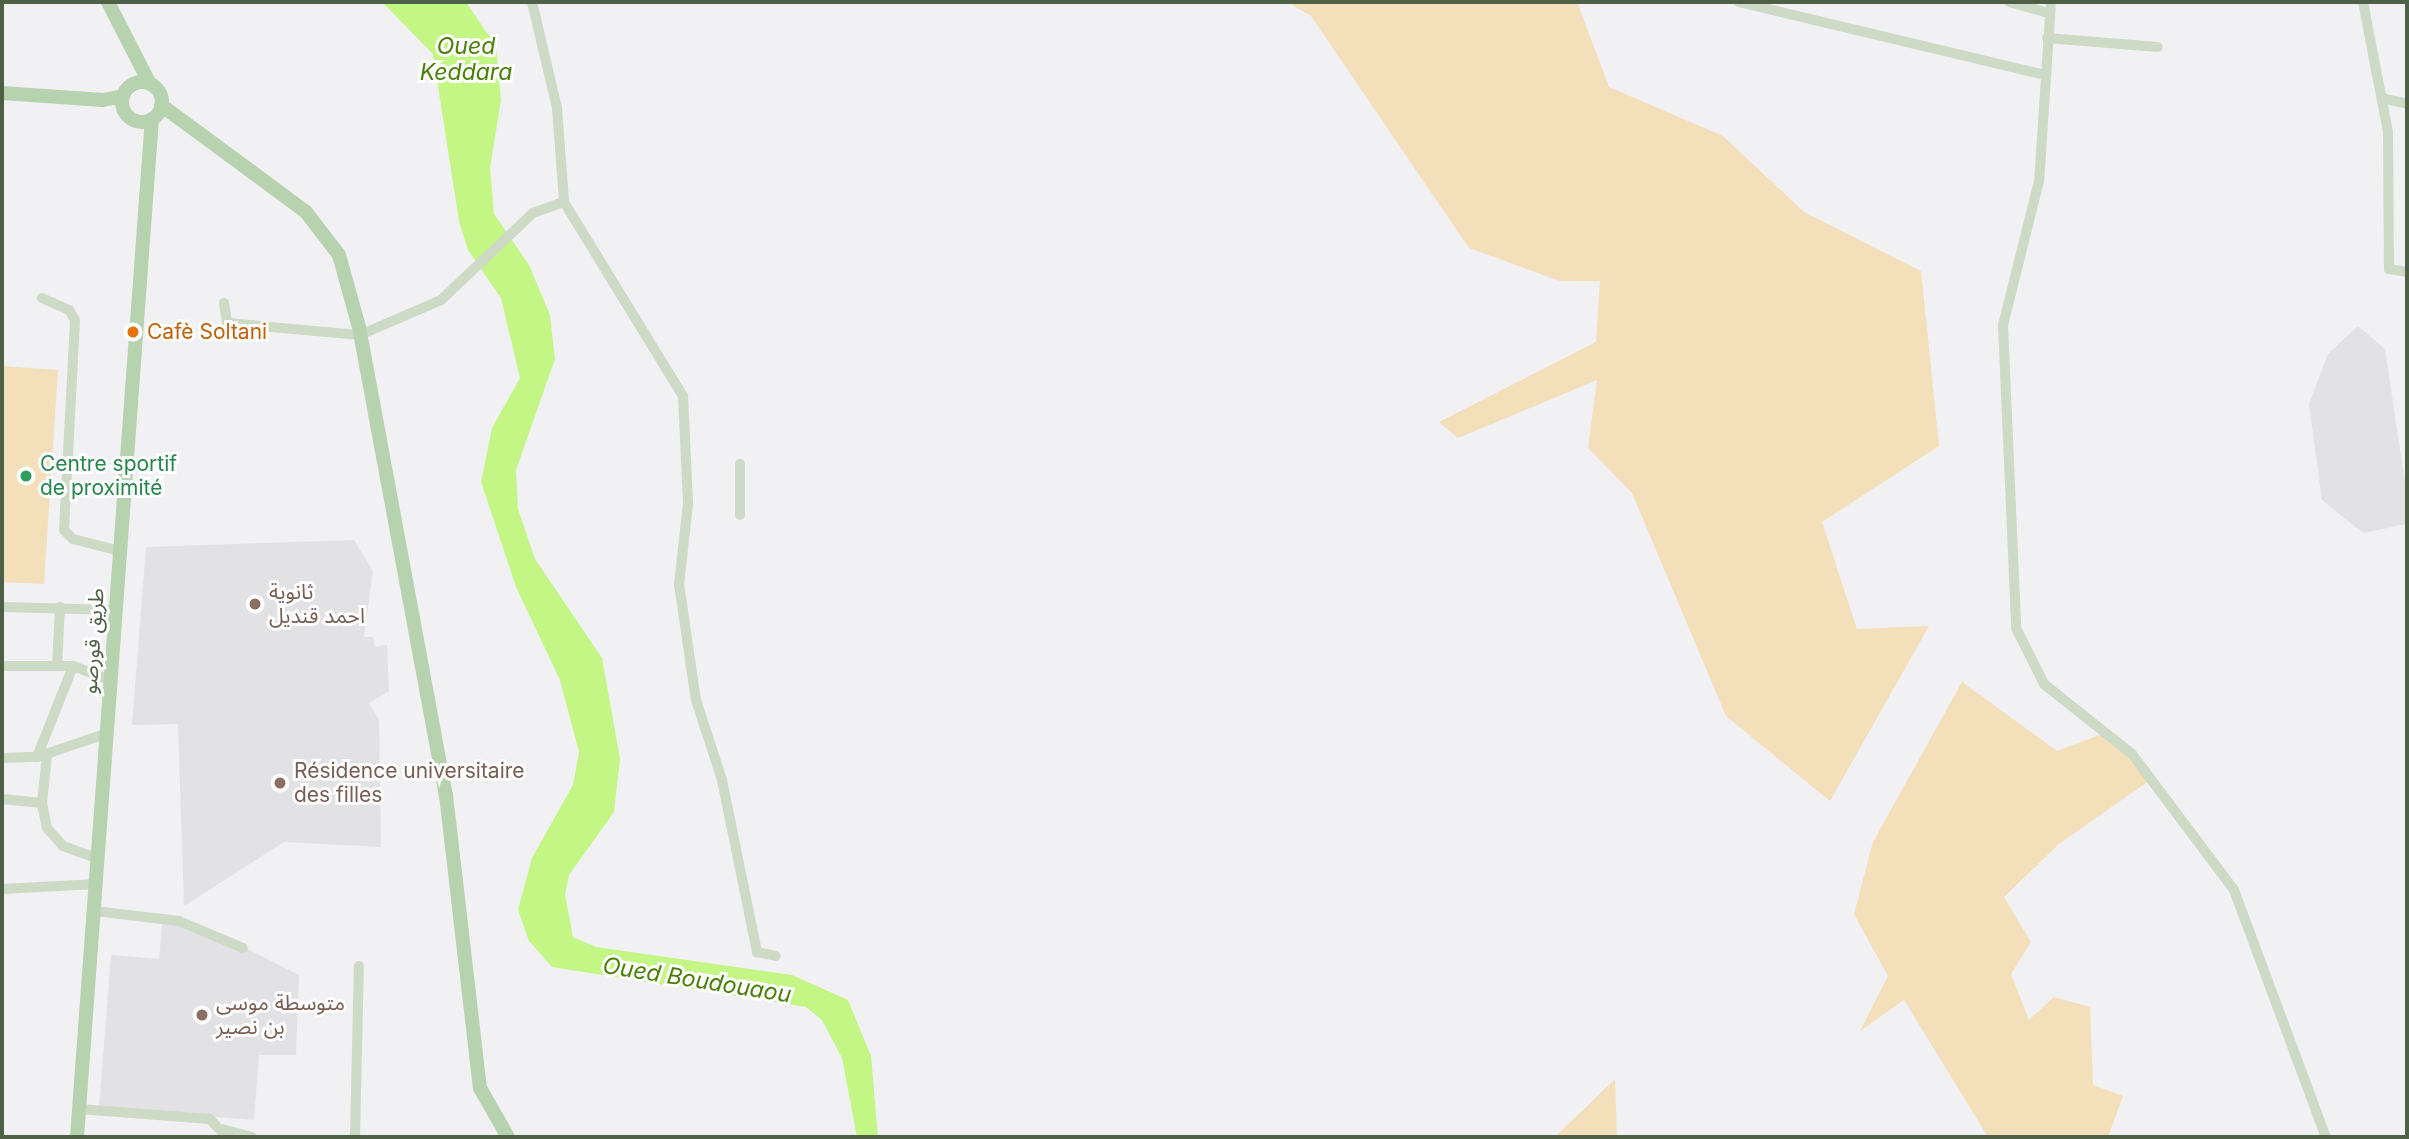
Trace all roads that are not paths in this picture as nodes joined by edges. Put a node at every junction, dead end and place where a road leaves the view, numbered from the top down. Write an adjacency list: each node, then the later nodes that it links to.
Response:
1 (108, 2): 9 (main road)
2 (532, 2): 17 (street)
3 (1738, 2): 10 (street)
4 (2009, 2): 6 (street)
5 (2363, 2): 14 (street)
6 (2050, 7): 7 (street)
7 (2047, 38): 8 (street); 10 (street)
8 (2158, 47)
9 (131, 52): 11 (main road); 13 (main road)
10 (2045, 75): 50 (street)
11 (150, 84): 13 (main road); 16 (main road)
12 (2, 93): 13 (main road)
13 (126, 97): 16 (main road)
14 (2382, 98): 15 (street); 18 (street)
15 (2407, 104)
16 (152, 115): 21 (main road); 24 (main road, طريق قورصو)
17 (564, 202): 21 (street); 42 (street)
18 (2407, 272)
19 (42, 298): 24 (street)
20 (224, 303): 21 (street)
21 (360, 335): 49 (main road)
22 (740, 464): 23 (street)
23 (740, 516)
24 (120, 551): 27 (main road, طريق قورصو)
25 (2, 607): 26 (street)
26 (60, 607): 27 (street); 29 (street)
27 (116, 610): 31 (main road, طريق قورصو)
28 (2, 666): 29 (street)
29 (57, 666): 30 (street)
30 (73, 666): 31 (street); 33 (street)
31 (112, 681): 32 (main road, طريق قورصو)
32 (108, 733): 33 (street); 37 (main road, طريق قورصو)
33 (42, 756): 34 (street); 36 (street)
34 (2, 758)
35 (2, 799): 36 (street)
36 (42, 803): 37 (street)
37 (99, 859): 38 (main road, طريق قورصو)
38 (97, 884): 39 (street); 40 (main road, طريق قورصو)
39 (2, 889)
40 (94, 911): 41 (street); 44 (main road, طريق قورصو)
41 (243, 948)
42 (776, 956)
43 (359, 966): 48 (street)
44 (79, 1109): 45 (street); 46 (main road, طريق قورصو)
45 (224, 1133): 47 (street)
46 (77, 1137)
47 (252, 1137)
48 (355, 1137)
49 (508, 1137)
50 (2326, 1137)

